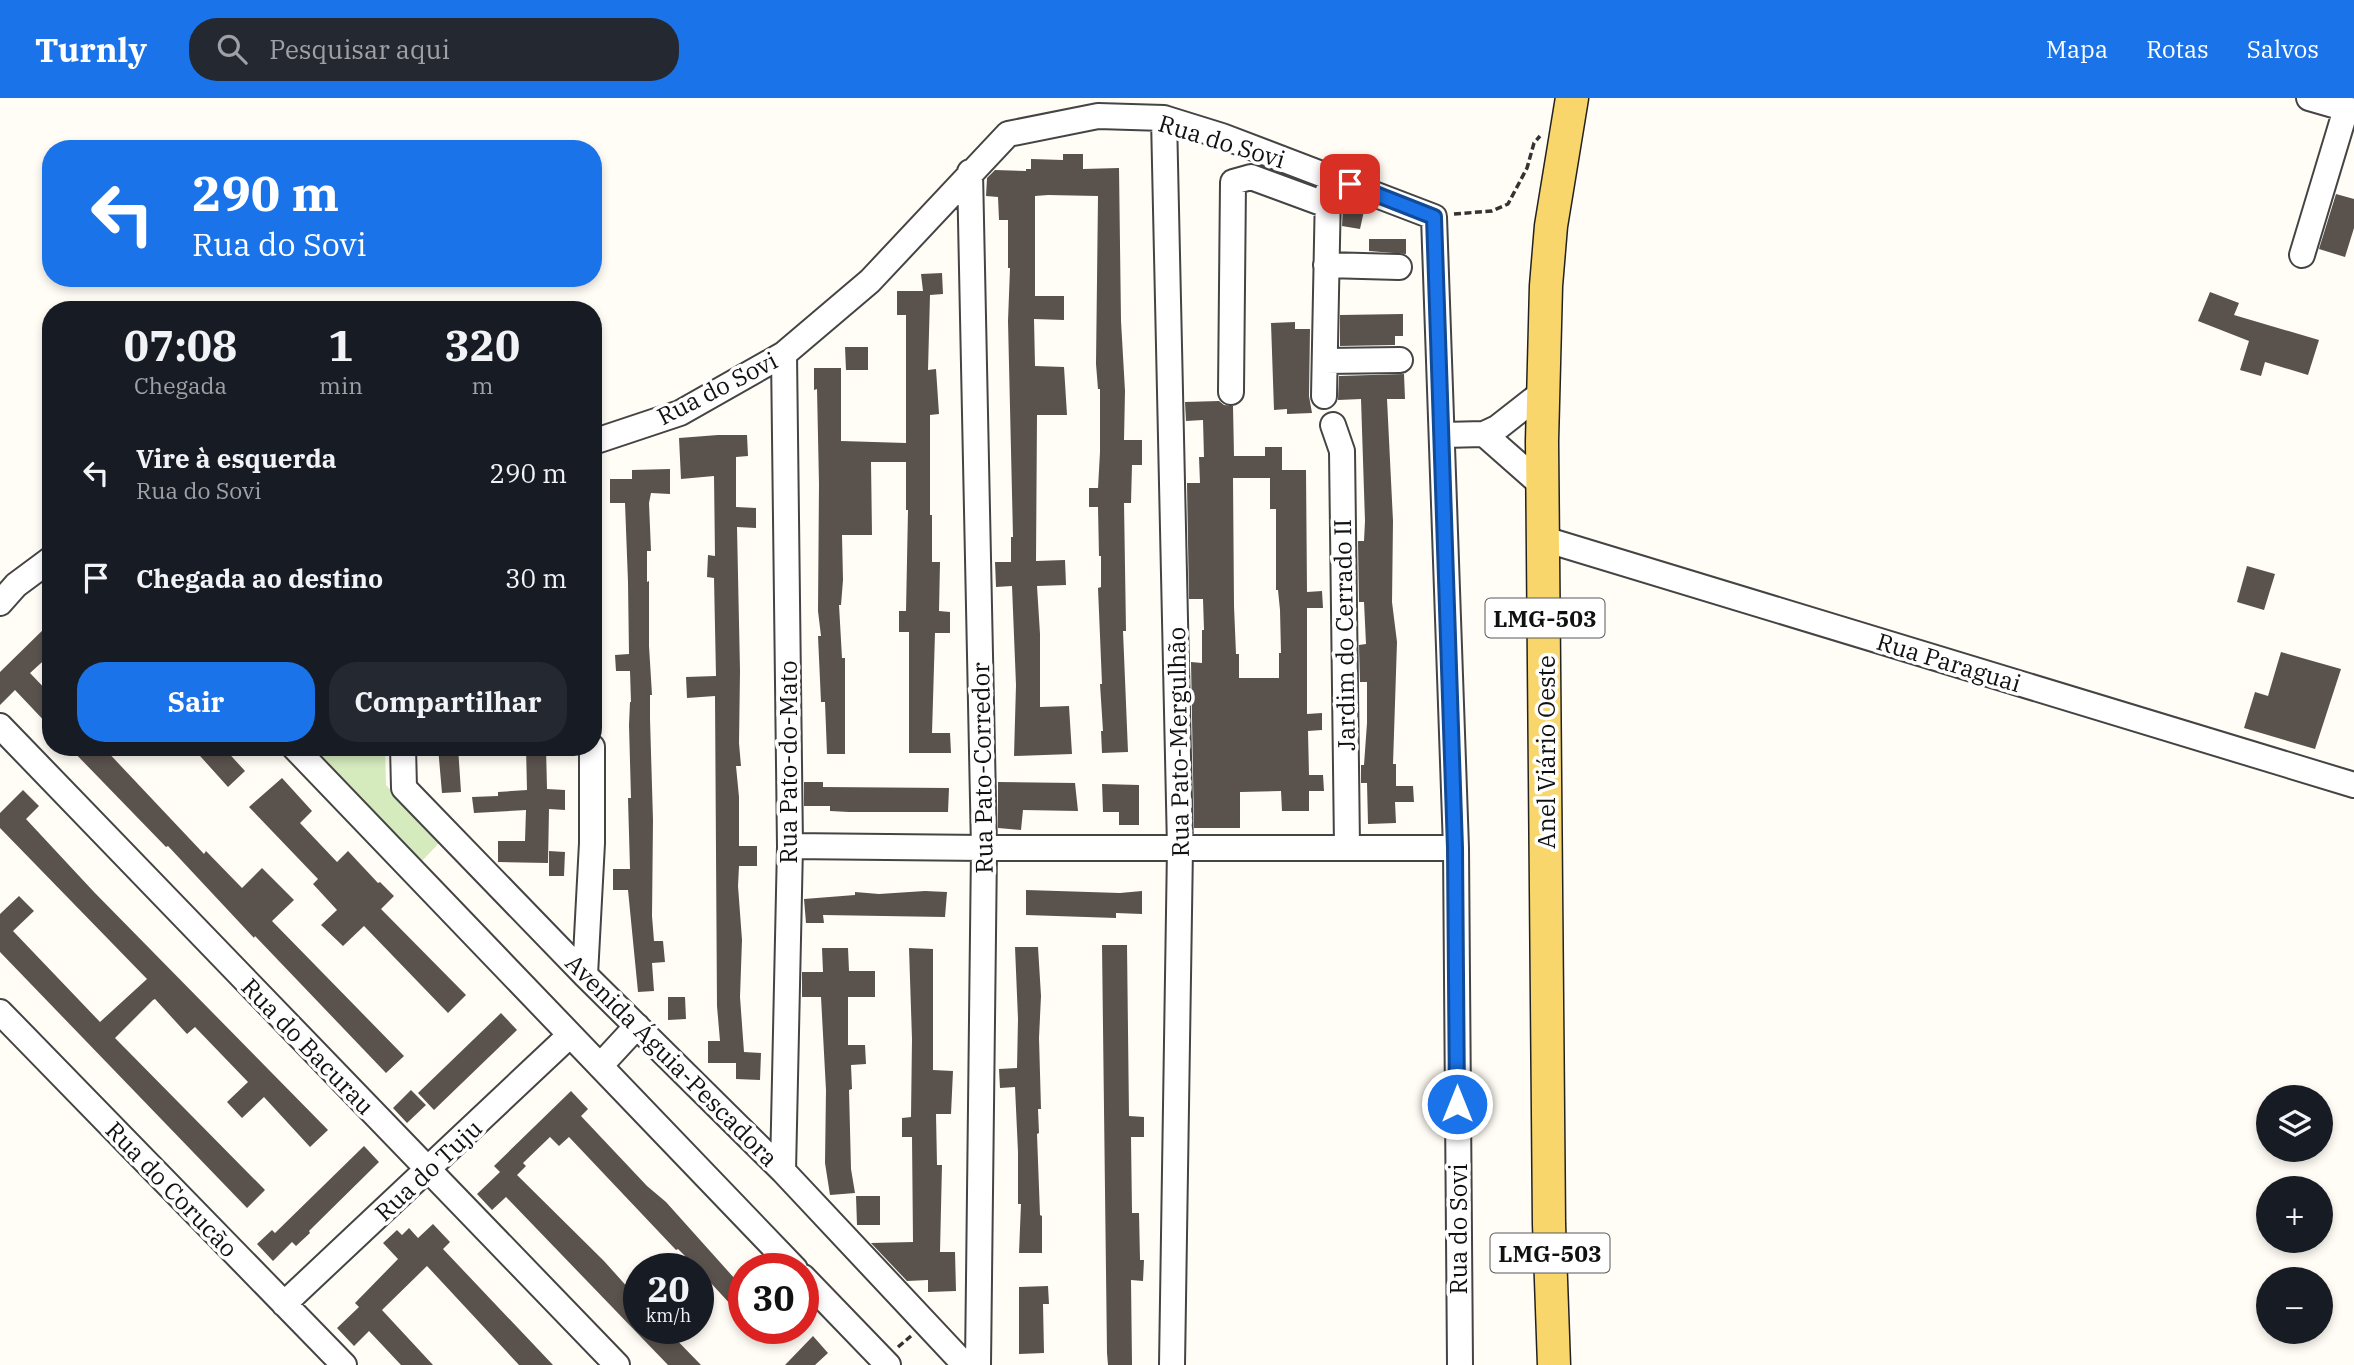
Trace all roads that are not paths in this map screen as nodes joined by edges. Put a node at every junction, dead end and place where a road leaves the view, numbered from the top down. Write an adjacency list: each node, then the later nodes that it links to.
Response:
1 (2309, 98): 3 (street)
2 (1571, 105): 15 (main road, Anel Viário Oeste / LMG-503)
3 (2350, 110): 8 (street)
4 (1164, 118): 5 (street, Rua do Sovi); 6 (street, Rua do Sovi); 33 (street, Rua Pato-Mergulhão)
5 (971, 172): 11 (street, Rua do Sovi); 32 (street, Rua Pato-Corredor)
6 (1329, 176): 7 (street); 19 (street, Rua do Sovi)
7 (1327, 205): 9 (street); 14 (street)
8 (2302, 256)
9 (1326, 265): 10 (street); 13 (street)
10 (1399, 267)
11 (784, 354): 20 (street, Rua do Sovi); 30 (street, Rua Pato-do-Mato)
12 (1400, 360): 13 (street)
13 (1325, 361): 16 (street)
14 (1231, 392)
15 (1543, 392): 18 (street); 21 (main road, Anel Viário Oeste / LMG-503)
16 (1324, 396)
17 (1334, 425): 31 (street, Jardim do Cerrado II)
18 (1484, 434): 19 (street); 21 (street)
19 (1443, 435): 34 (street, Rua do Sovi)
20 (602, 439)
21 (1543, 485): 22 (main road, Anel Viário Oeste / LMG-503)
22 (1544, 539): 29 (street, Rua Paraguai); 52 (main road, Anel Viário Oeste / LMG-503)
23 (42, 565): 24 (street)
24 (0, 603)
25 (0, 726): 40 (street, Rua do Bacurau)
26 (302, 756): 38 (street)
27 (403, 756): 35 (street, Avenida Águia-Pescadora)
28 (592, 756): 35 (street)
29 (2354, 785)
30 (790, 846): 32 (street); 41 (street, Rua Pato-do-Mato)
31 (1347, 846): 33 (street); 34 (street)
32 (984, 848): 33 (street); 49 (street, Rua Pato-Corredor)
33 (1180, 848): 50 (street, Rua Pato-Mergulhão)
34 (1455, 848): 51 (street, Rua do Sovi)
35 (585, 975): 37 (street, Avenida Águia-Pescadora)
36 (0, 1012): 44 (street, Rua do Corucão)
37 (637, 1026): 39 (street); 41 (street, Avenida Águia-Pescadora)
38 (570, 1035): 39 (street); 40 (street, Rua do Tuju)
39 (600, 1066): 42 (street)
40 (428, 1171): 44 (street, Rua do Tuju); 47 (street, Rua do Bacurau)
41 (783, 1171): 48 (street, Avenida Águia-Pescadora)
42 (780, 1253)
43 (819, 1294): 45 (street)
44 (284, 1304): 46 (street, Rua do Corucão)
45 (883, 1363)
46 (344, 1365)
47 (617, 1365)
48 (965, 1365)
49 (978, 1365)
50 (1172, 1365)
51 (1460, 1365)
52 (1554, 1365)

